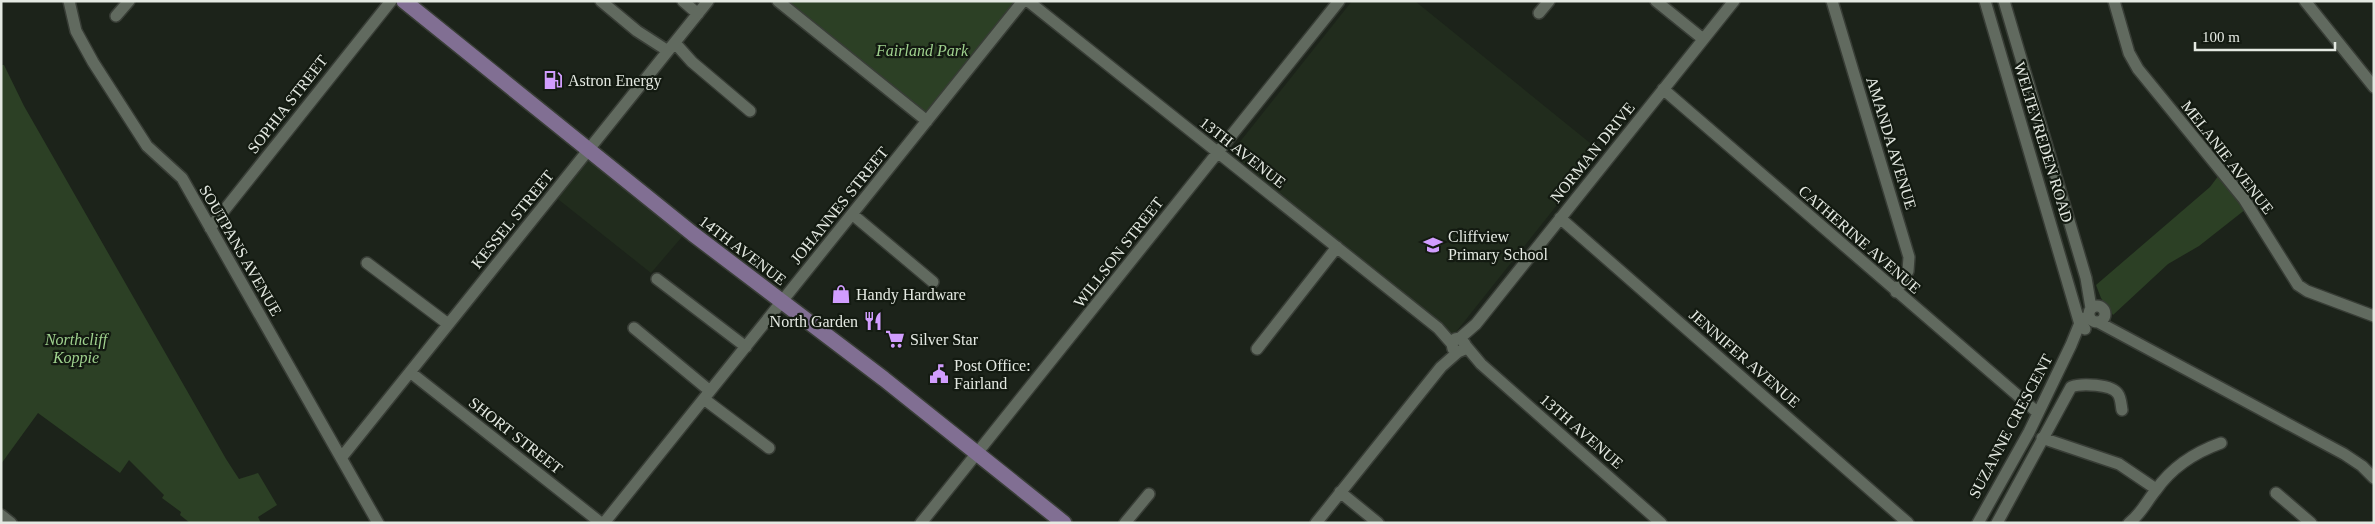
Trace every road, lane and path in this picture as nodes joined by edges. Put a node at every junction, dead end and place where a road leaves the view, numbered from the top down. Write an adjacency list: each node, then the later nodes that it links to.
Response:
1 (69, 1): 33 (street, SOUTPANS AVENUE)
2 (129, 1): 22 (street)
3 (391, 1): 33 (street, SOPHIA STREET)
4 (404, 1): 29 (main road, 14TH AVENUE)
5 (601, 1): 24 (street)
6 (683, 1): 21 (street)
7 (708, 1): 21 (street, KESSEL STREET)
8 (778, 1): 28 (street)
9 (1023, 1): 28 (street, JOHANNES STREET)
10 (1028, 1): 30 (street, 13TH AVENUE)
11 (1339, 1): 30 (street, WILLSON STREET)
12 (1549, 1): 20 (street)
13 (1656, 1): 23 (street)
14 (1734, 1): 23 (street, NORMAN DRIVE)
15 (1832, 1): 38 (street, AMANDA AVENUE)
16 (1984, 1): 41 (street, WELTEVREDEN ROAD)
17 (2004, 1): 41 (street, WELTEVREDEN ROAD)
18 (2114, 1): 40 (street, MELANIE AVENUE)
19 (2305, 1): 25 (street)
20 (1540, 13)
21 (698, 14): 24 (street, KESSEL STREET)
22 (116, 16)
23 (1703, 39): 26 (street, NORMAN DRIVE)
24 (671, 47): 27 (street); 29 (street, KESSEL STREET)
25 (2374, 86)
26 (1663, 89): 32 (street, NORMAN DRIVE); 38 (street, CATHERINE AVENUE)
27 (750, 111)
28 (927, 121): 31 (street, JOHANNES STREET)
29 (588, 149): 39 (main road, 14TH AVENUE); 42 (street, KESSEL STREET)
30 (1218, 152): 34 (street, 13TH AVENUE); 54 (street, WILLSON STREET)
31 (852, 214): 37 (street); 39 (street, JOHANNES STREET)
32 (1560, 218): 44 (street, NORMAN DRIVE); 72 (street, JENNIFER AVENUE)
33 (210, 228): 55 (street, SOUTPANS AVENUE)
34 (1337, 247): 44 (street, 13TH AVENUE); 46 (street)
35 (368, 263): 42 (street)
36 (657, 279): 45 (street)
37 (933, 282)
38 (1896, 292): 50 (street, CATHERINE AVENUE)
39 (782, 302): 45 (street, JOHANNES STREET); 54 (main road, 14TH AVENUE)
40 (2374, 316)
41 (2092, 317): 50 (street, SUZANNE CRESCENT); 56 (street)
42 (448, 324): 47 (street, KESSEL STREET)
43 (634, 328): 48 (street)
44 (1459, 345): 58 (street, NORMAN DRIVE); 71 (street, 13TH AVENUE)
45 (746, 347): 48 (street, JOHANNES STREET)
46 (1257, 349)
47 (410, 372): 55 (street, KESSEL STREET); 62 (street, SHORT STREET)
48 (707, 395): 53 (street); 62 (street, JOHANNES STREET)
49 (2122, 410): 51 (street)
50 (2038, 413): 63 (street, SUZANNE CRESCENT)
51 (2042, 438): 57 (street); 73 (street)
52 (2221, 442): 57 (street)
53 (769, 448)
54 (976, 453): 66 (street, WILLSON STREET); 67 (main road, 14TH AVENUE)
55 (341, 458): 65 (street, SOUTPANS AVENUE)
56 (2372, 472)
57 (2156, 489): 74 (street)
58 (1340, 492): 69 (street, NORMAN DRIVE); 70 (street)
59 (1149, 494): 68 (street)
60 (2276, 494): 75 (street)
61 (1, 516): 64 (street)
62 (606, 522)
63 (1980, 522)
64 (11, 523)
65 (378, 523)
66 (922, 523)
67 (1064, 523)
68 (1125, 523)
69 (1316, 523)
70 (1378, 523)
71 (1661, 523)
72 (1908, 523)
73 (1997, 523)
74 (2129, 523)
75 (2311, 523)

